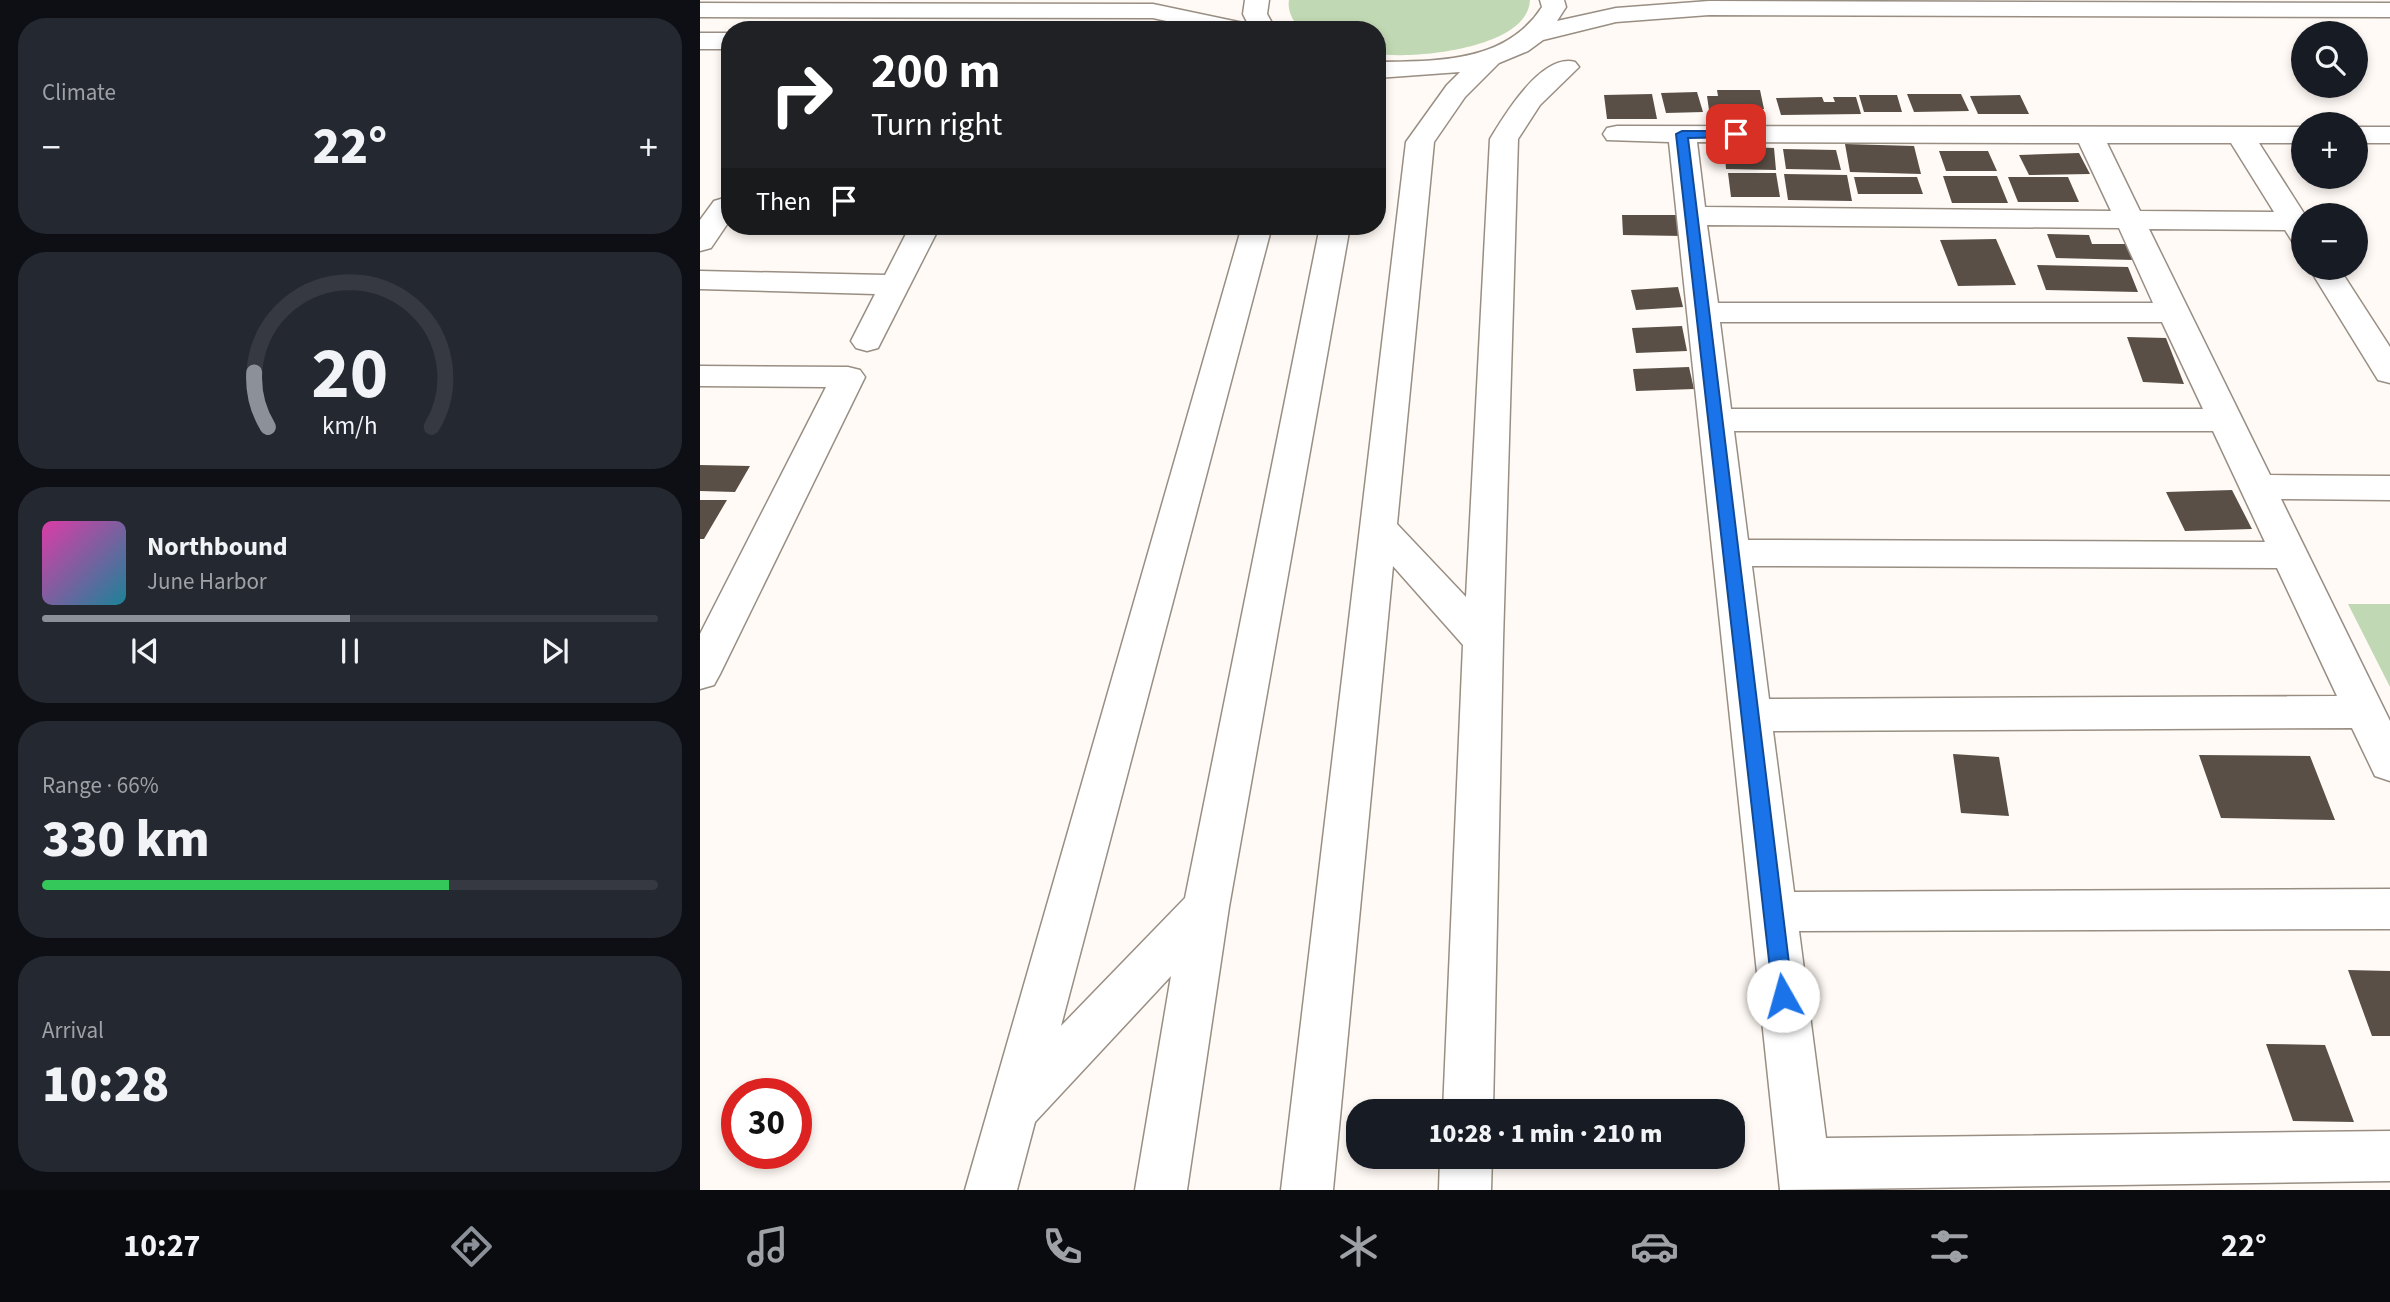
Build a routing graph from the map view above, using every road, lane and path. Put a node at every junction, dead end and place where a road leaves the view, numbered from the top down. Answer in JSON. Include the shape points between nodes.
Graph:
{"nodes":[{"id":1,"x":1257,"y":0,"type":"edge"},
{"id":2,"x":1552,"y":0,"type":"edge"},
{"id":3,"x":700,"y":10,"type":"edge"},
{"id":4,"x":810,"y":10,"type":"junction"},
{"id":5,"x":2390,"y":10,"type":"edge"},
{"id":6,"x":802,"y":21,"type":"edge"},
{"id":7,"x":1200,"y":21,"type":"edge"},
{"id":8,"x":1259,"y":21,"type":"edge"},
{"id":9,"x":1535,"y":34,"type":"junction"},
{"id":10,"x":700,"y":41,"type":"edge"},
{"id":11,"x":721,"y":41,"type":"edge"},
{"id":12,"x":1490,"y":57,"type":"junction"},
{"id":13,"x":1566,"y":67,"type":"dead end"},
{"id":14,"x":1386,"y":70,"type":"edge"},
{"id":15,"x":1617,"y":134,"type":"dead end"},
{"id":16,"x":1682,"y":134,"type":"junction"},
{"id":17,"x":2089,"y":135,"type":"junction"},
{"id":18,"x":2240,"y":135,"type":"junction"},
{"id":19,"x":2291,"y":135,"type":"edge"},
{"id":20,"x":2368,"y":135,"type":"edge"},
{"id":21,"x":2390,"y":135,"type":"edge"},
{"id":22,"x":721,"y":211,"type":"edge"},
{"id":23,"x":2291,"y":215,"type":"edge"},
{"id":24,"x":1691,"y":216,"type":"junction"},
{"id":25,"x":2129,"y":218,"type":"junction"},
{"id":26,"x":2291,"y":228,"type":"edge"},
{"id":27,"x":920,"y":235,"type":"edge"},
{"id":28,"x":1255,"y":235,"type":"edge"},
{"id":29,"x":1333,"y":235,"type":"edge"},
{"id":30,"x":700,"y":242,"type":"edge"},
{"id":31,"x":700,"y":280,"type":"edge"},
{"id":32,"x":2332,"y":280,"type":"edge"},
{"id":33,"x":895,"y":285,"type":"junction"},
{"id":34,"x":2174,"y":312,"type":"junction"},
{"id":35,"x":1703,"y":313,"type":"junction"},
{"id":36,"x":867,"y":341,"type":"dead end"},
{"id":37,"x":2390,"y":373,"type":"edge"},
{"id":38,"x":700,"y":376,"type":"edge"},
{"id":39,"x":1715,"y":420,"type":"junction"},
{"id":40,"x":2225,"y":420,"type":"junction"},
{"id":41,"x":2257,"y":487,"type":"junction"},
{"id":42,"x":2390,"y":488,"type":"edge"},
{"id":43,"x":1378,"y":526,"type":"junction"},
{"id":44,"x":1731,"y":553,"type":"junction"},
{"id":45,"x":2290,"y":555,"type":"junction"},
{"id":46,"x":1483,"y":641,"type":"junction"},
{"id":47,"x":700,"y":674,"type":"edge"},
{"id":48,"x":2365,"y":712,"type":"junction"},
{"id":49,"x":1750,"y":715,"type":"junction"},
{"id":50,"x":2390,"y":764,"type":"edge"},
{"id":51,"x":1206,"y":907,"type":"junction"},
{"id":52,"x":2390,"y":909,"type":"edge"},
{"id":53,"x":1773,"y":912,"type":"junction"},
{"id":54,"x":1468,"y":1099,"type":"edge"},
{"id":55,"x":1011,"y":1112,"type":"junction"},
{"id":56,"x":2390,"y":1156,"type":"edge"},
{"id":57,"x":1466,"y":1169,"type":"edge"},
{"id":58,"x":1804,"y":1176,"type":"edge"},
{"id":59,"x":991,"y":1190,"type":"edge"},
{"id":60,"x":1161,"y":1190,"type":"edge"},
{"id":61,"x":1307,"y":1190,"type":"edge"},
{"id":62,"x":1465,"y":1190,"type":"edge"}],
"edges":[{"from":1,"to":8,"type":"street"},
{"from":2,"to":9,"type":"street","via":[[1554,7]]},
{"from":3,"to":4,"type":"street"},
{"from":4,"to":6,"type":"street"},
{"from":4,"to":7,"type":"street","via":[[1153,11]]},
{"from":5,"to":9,"type":"street","via":[[1709,8],[1616,15]]},
{"from":9,"to":12,"type":"street"},
{"from":10,"to":11,"type":"street"},
{"from":12,"to":14,"type":"street","via":[[1433,69]]},
{"from":12,"to":43,"type":"street","via":[[1456,91],[1420,142]]},
{"from":13,"to":46,"type":"street","via":[[1521,109],[1504,139]]},
{"from":15,"to":16,"type":"street"},
{"from":16,"to":17,"type":"street"},
{"from":16,"to":24,"type":"street"},
{"from":17,"to":18,"type":"street"},
{"from":17,"to":25,"type":"street"},
{"from":18,"to":19,"type":"street"},
{"from":18,"to":23,"type":"street"},
{"from":20,"to":21,"type":"street"},
{"from":22,"to":30,"type":"street"},
{"from":24,"to":25,"type":"street"},
{"from":24,"to":35,"type":"street"},
{"from":25,"to":26,"type":"street"},
{"from":25,"to":34,"type":"street"},
{"from":27,"to":33,"type":"street"},
{"from":28,"to":55,"type":"street"},
{"from":29,"to":51,"type":"street"},
{"from":31,"to":33,"type":"street"},
{"from":32,"to":37,"type":"street"},
{"from":33,"to":36,"type":"street"},
{"from":34,"to":35,"type":"street"},
{"from":34,"to":40,"type":"street"},
{"from":35,"to":39,"type":"street"},
{"from":38,"to":47,"type":"street","via":[[848,377]]},
{"from":39,"to":40,"type":"street"},
{"from":39,"to":44,"type":"street"},
{"from":40,"to":41,"type":"street"},
{"from":41,"to":42,"type":"street"},
{"from":41,"to":45,"type":"street"},
{"from":43,"to":46,"type":"street"},
{"from":43,"to":61,"type":"street"},
{"from":44,"to":45,"type":"street"},
{"from":44,"to":49,"type":"street"},
{"from":45,"to":48,"type":"street"},
{"from":46,"to":54,"type":"street"},
{"from":48,"to":49,"type":"street"},
{"from":48,"to":50,"type":"street"},
{"from":49,"to":53,"type":"street"},
{"from":51,"to":55,"type":"street"},
{"from":51,"to":60,"type":"street"},
{"from":52,"to":53,"type":"street"},
{"from":53,"to":58,"type":"street"},
{"from":55,"to":59,"type":"street"},
{"from":56,"to":58,"type":"street"},
{"from":57,"to":62,"type":"street"}]}
